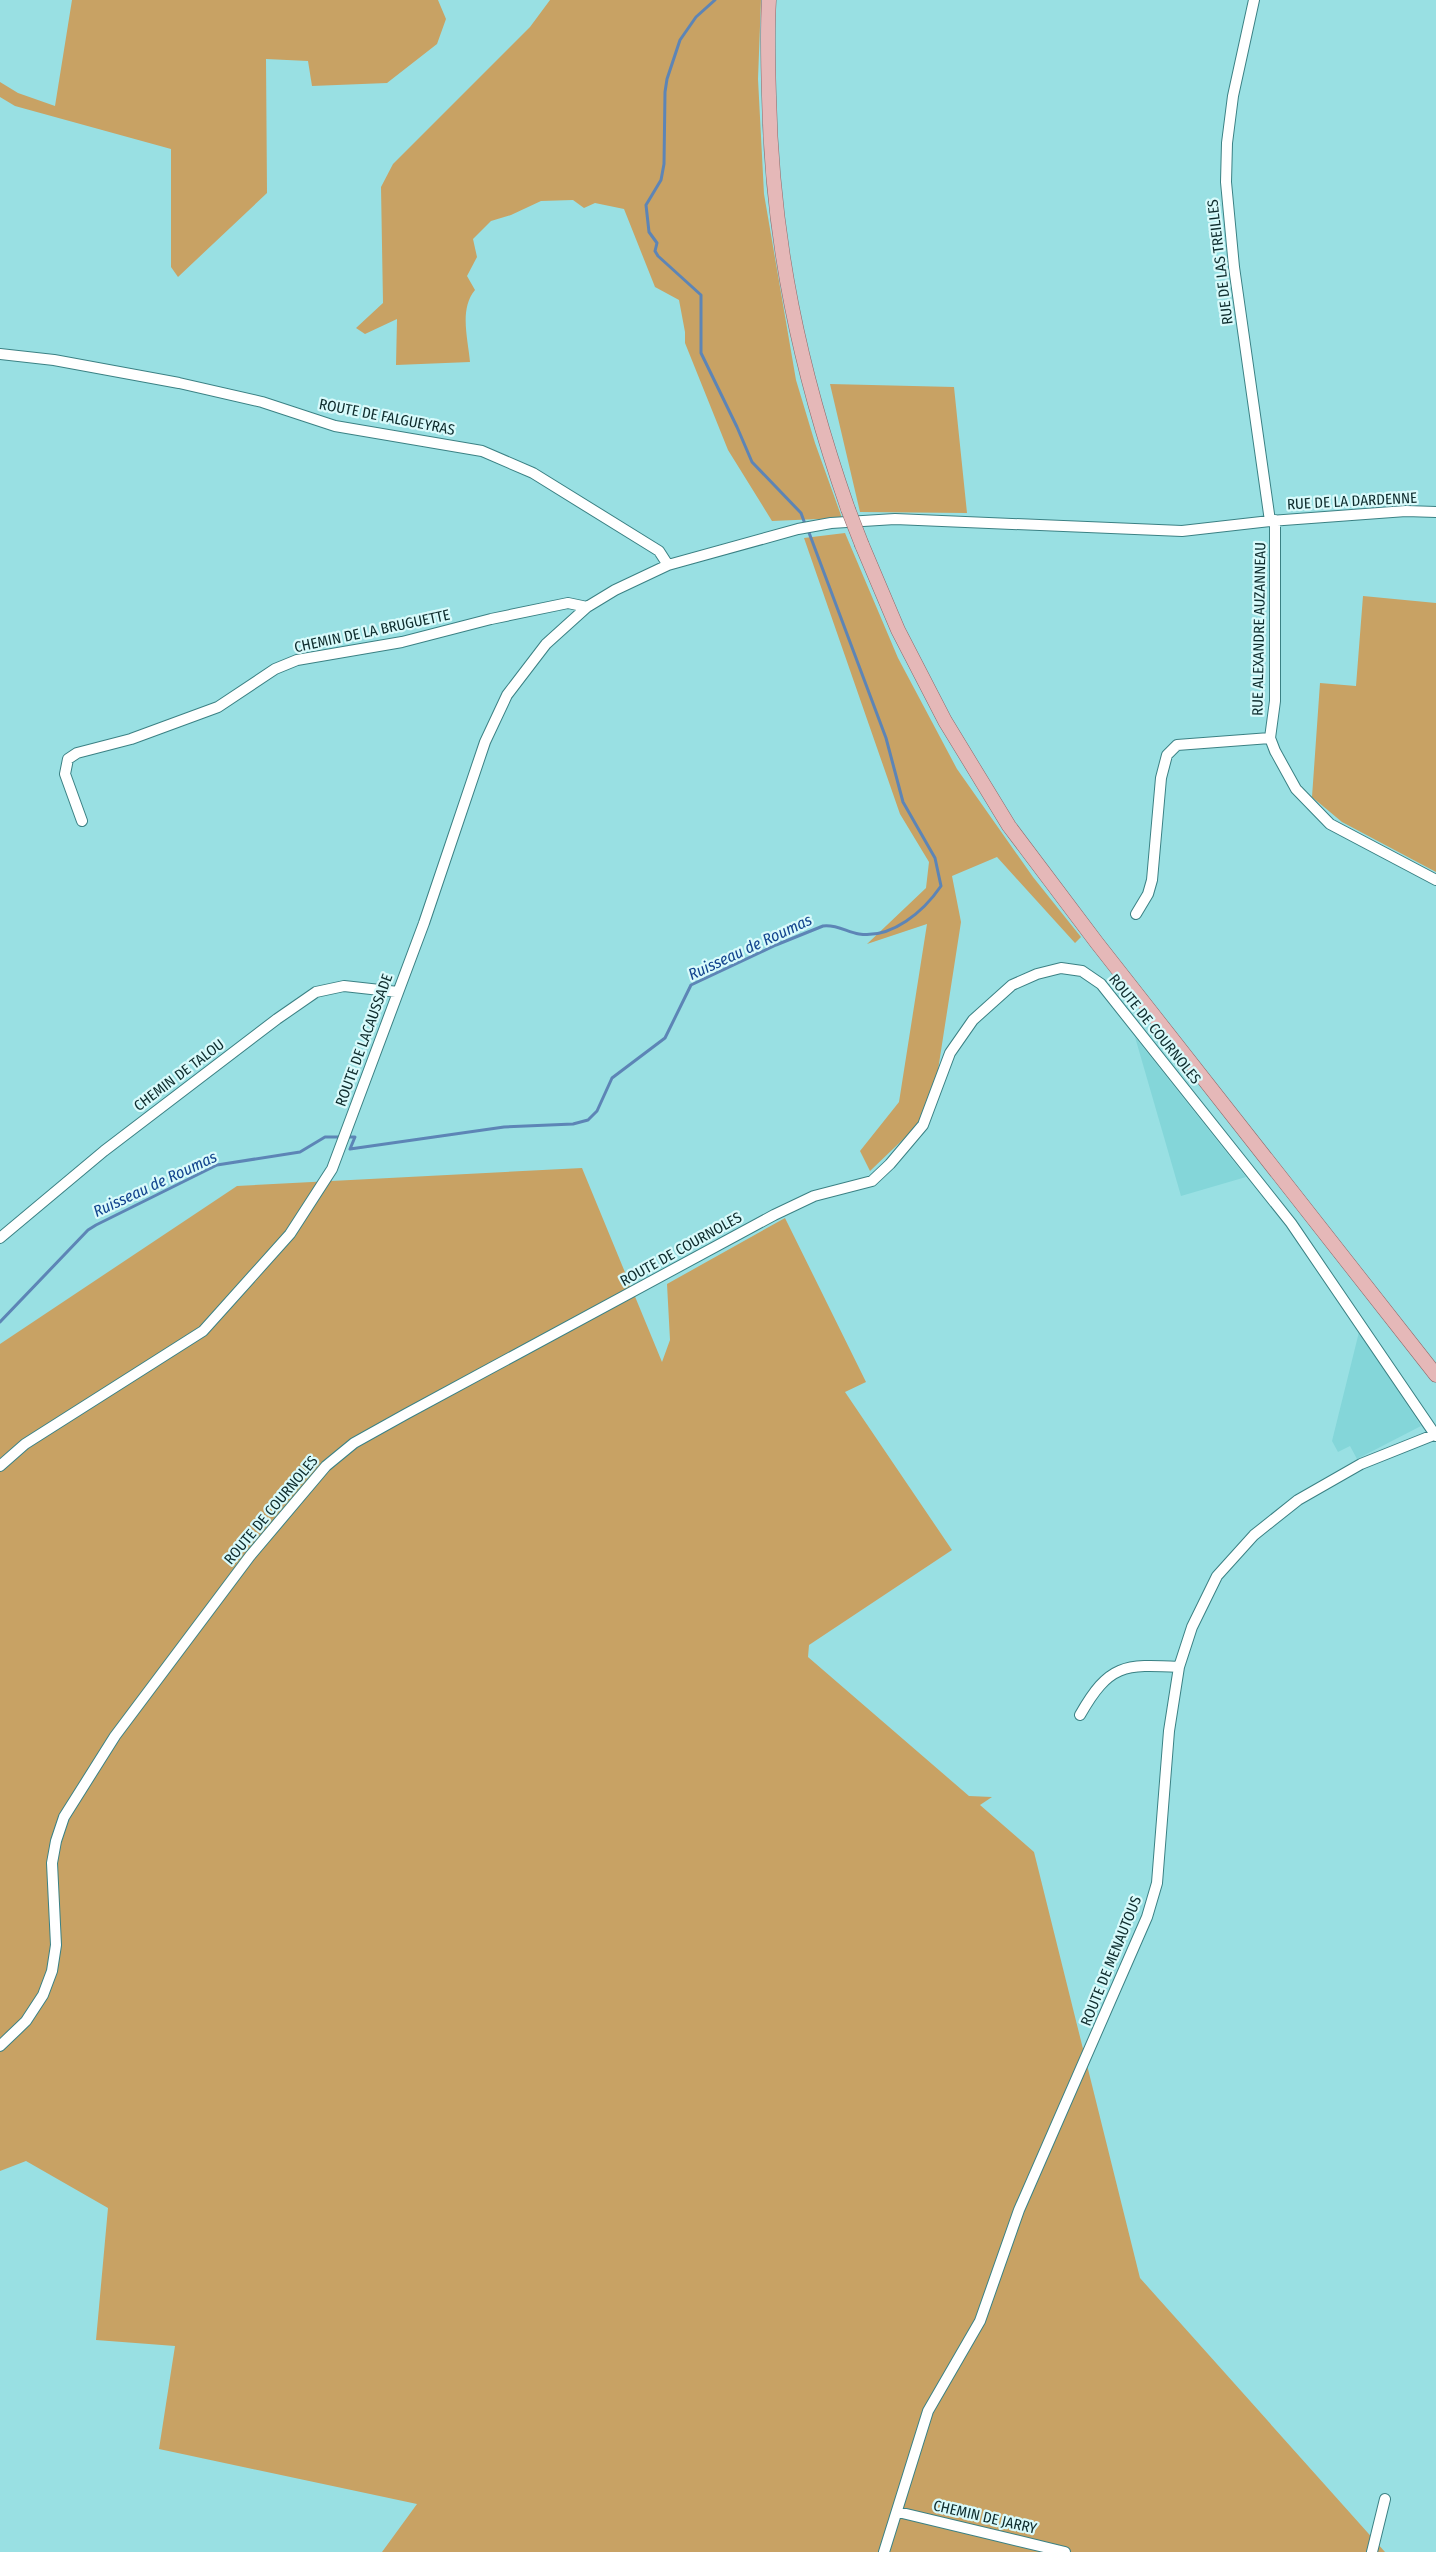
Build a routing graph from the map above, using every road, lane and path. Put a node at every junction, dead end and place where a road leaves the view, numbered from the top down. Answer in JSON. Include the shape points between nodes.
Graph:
{"nodes":[{"id":1,"x":769,"y":0,"type":"edge"},
{"id":2,"x":1254,"y":0,"type":"edge"},
{"id":3,"x":0,"y":354,"type":"edge"},
{"id":4,"x":1436,"y":512,"type":"edge"},
{"id":5,"x":1272,"y":520,"type":"junction"},
{"id":6,"x":669,"y":565,"type":"junction"},
{"id":7,"x":587,"y":607,"type":"junction"},
{"id":8,"x":1270,"y":738,"type":"junction"},
{"id":9,"x":82,"y":821,"type":"dead end"},
{"id":10,"x":1436,"y":880,"type":"edge"},
{"id":11,"x":1136,"y":914,"type":"dead end"},
{"id":12,"x":398,"y":992,"type":"junction"},
{"id":13,"x":0,"y":1238,"type":"edge"},
{"id":14,"x":1436,"y":1374,"type":"edge"},
{"id":15,"x":1436,"y":1435,"type":"edge"},
{"id":16,"x":0,"y":1466,"type":"edge"},
{"id":17,"x":1179,"y":1667,"type":"junction"},
{"id":18,"x":1080,"y":1715,"type":"dead end"},
{"id":19,"x":0,"y":2046,"type":"edge"},
{"id":20,"x":1385,"y":2499,"type":"dead end"},
{"id":21,"x":898,"y":2512,"type":"junction"},
{"id":22,"x":884,"y":2552,"type":"edge"},
{"id":23,"x":1065,"y":2552,"type":"edge"},
{"id":24,"x":1372,"y":2552,"type":"edge"}],
"edges":[{"from":1,"to":14,"type":"main road","bridge":true,"via":[[770,148],[779,243],[799,343],[823,436],[848,509],[898,630],[945,721],[1009,826]]},
{"from":2,"to":5,"type":"street","name":"RUE DE LAS TREILLES","via":[[1233,96],[1226,182],[1234,267]]},
{"from":3,"to":6,"type":"street","name":"ROUTE DE FALGUEYRAS","via":[[179,383],[262,402],[335,426],[482,451],[533,473],[659,551]]},
{"from":4,"to":5,"type":"street","name":"RUE DE LA DARDENNE"},
{"from":5,"to":6,"type":"street","name":"RUE DE LA DARDENNE","via":[[1182,531],[895,519],[831,522]]},
{"from":5,"to":8,"type":"street","name":"RUE ALEXANDRE AUZANNEAU","via":[[1275,701]]},
{"from":6,"to":7,"type":"street","name":"ROUTE DE LACAUSSADE"},
{"from":7,"to":9,"type":"street","name":"CHEMIN DE LA BRUGUETTE","via":[[568,603],[421,638],[297,660],[275,669],[218,707],[68,759],[66,774]]},
{"from":7,"to":12,"type":"street","name":"ROUTE DE LACAUSSADE","via":[[546,644],[507,695],[486,742]]},
{"from":8,"to":10,"type":"street","via":[[1296,789],[1330,824]]},
{"from":8,"to":11,"type":"street","via":[[1177,746],[1167,755],[1161,778],[1152,880]]},
{"from":12,"to":13,"type":"street","name":"CHEMIN DE TALOU","via":[[344,986],[316,992],[113,1144]]},
{"from":12,"to":16,"type":"street","name":"ROUTE DE LACAUSSADE","via":[[332,1169],[290,1234],[203,1331],[25,1444]]},
{"from":15,"to":17,"type":"street","name":"ROUTE DE MENAUTOUS","via":[[1361,1464],[1298,1500],[1254,1535],[1217,1576],[1192,1627]]},
{"from":15,"to":19,"type":"street","name":"ROUTE DE COURNOLES","via":[[1291,1223],[1101,984],[1082,971],[1061,968],[1037,974],[1012,985],[973,1020],[950,1053],[923,1125],[872,1181],[813,1196],[774,1215],[354,1443],[326,1466],[250,1556],[115,1736],[64,1817],[52,1863],[56,1945],[52,1971],[43,1995],[26,2021]]},
{"from":17,"to":18,"type":"street","via":[[1140,1665],[1116,1671],[1089,1699]]},
{"from":17,"to":21,"type":"street","name":"ROUTE DE MENAUTOUS","via":[[1169,1731],[1157,1882],[1147,1917],[1019,2210],[980,2321],[928,2411]]},
{"from":20,"to":24,"type":"street"},
{"from":21,"to":22,"type":"street","name":"ROUTE DE MENAUTOUS"},
{"from":21,"to":23,"type":"street","name":"CHEMIN DE JARRY"}]}
